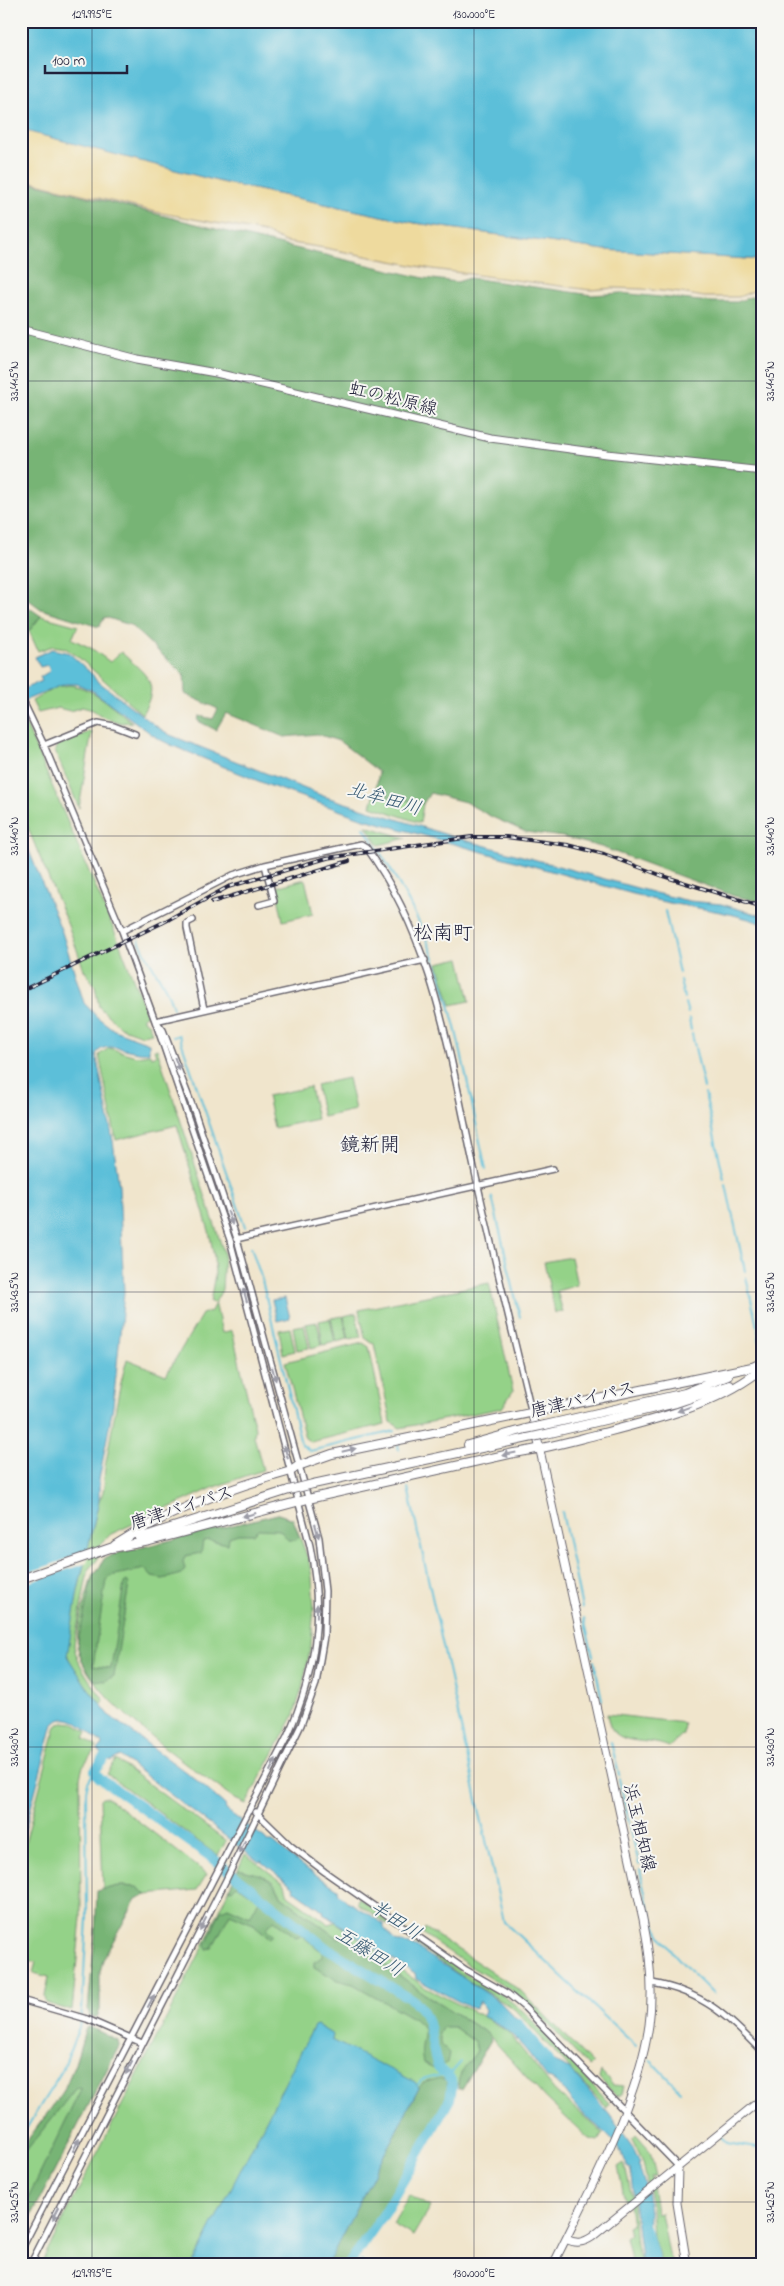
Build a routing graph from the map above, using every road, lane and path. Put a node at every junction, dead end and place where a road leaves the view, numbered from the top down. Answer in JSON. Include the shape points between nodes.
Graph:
{"nodes":[{"id":1,"x":21,"y":330,"type":"edge"},
{"id":2,"x":763,"y":471,"type":"edge"},
{"id":3,"x":21,"y":698,"type":"edge"},
{"id":4,"x":135,"y":734,"type":"dead end"},
{"id":5,"x":44,"y":745,"type":"junction"},
{"id":6,"x":265,"y":866,"type":"junction"},
{"id":7,"x":259,"y":905,"type":"dead end"},
{"id":8,"x":193,"y":920,"type":"dead end"},
{"id":9,"x":122,"y":931,"type":"junction"},
{"id":10,"x":425,"y":960,"type":"junction"},
{"id":11,"x":204,"y":1009,"type":"junction"},
{"id":12,"x":155,"y":1021,"type":"junction"},
{"id":13,"x":553,"y":1169,"type":"dead end"},
{"id":14,"x":478,"y":1186,"type":"junction"},
{"id":15,"x":238,"y":1238,"type":"junction"},
{"id":16,"x":230,"y":1240,"type":"junction"},
{"id":17,"x":763,"y":1362,"type":"edge"},
{"id":18,"x":758,"y":1370,"type":"edge"},
{"id":19,"x":532,"y":1414,"type":"junction"},
{"id":20,"x":598,"y":1417,"type":"junction"},
{"id":21,"x":539,"y":1449,"type":"junction"},
{"id":22,"x":408,"y":1462,"type":"junction"},
{"id":23,"x":298,"y":1466,"type":"junction"},
{"id":24,"x":291,"y":1471,"type":"junction"},
{"id":25,"x":308,"y":1500,"type":"junction"},
{"id":26,"x":299,"y":1502,"type":"junction"},
{"id":27,"x":112,"y":1548,"type":"junction"},
{"id":28,"x":21,"y":1579,"type":"edge"},
{"id":29,"x":252,"y":1809,"type":"junction"},
{"id":30,"x":258,"y":1814,"type":"junction"},
{"id":31,"x":652,"y":1983,"type":"junction"},
{"id":32,"x":21,"y":2000,"type":"edge"},
{"id":33,"x":132,"y":2038,"type":"junction"},
{"id":34,"x":142,"y":2043,"type":"junction"},
{"id":35,"x":763,"y":2053,"type":"edge"},
{"id":36,"x":763,"y":2098,"type":"edge"},
{"id":37,"x":623,"y":2114,"type":"junction"},
{"id":38,"x":678,"y":2169,"type":"junction"},
{"id":39,"x":566,"y":2239,"type":"junction"},
{"id":40,"x":21,"y":2250,"type":"edge"},
{"id":41,"x":30,"y":2265,"type":"edge"},
{"id":42,"x":553,"y":2265,"type":"edge"},
{"id":43,"x":687,"y":2265,"type":"edge"}],
"edges":[{"from":1,"to":2,"type":"main road","name":"虹の松原線","via":[[490,438]]},
{"from":3,"to":5,"type":"street"},
{"from":4,"to":5,"type":"street","via":[[98,723]]},
{"from":5,"to":9,"type":"street"},
{"from":6,"to":7,"type":"street","via":[[274,901]]},
{"from":6,"to":9,"type":"street","via":[[232,875]]},
{"from":6,"to":10,"type":"street","via":[[363,845],[398,899]]},
{"from":8,"to":11,"type":"street","via":[[187,923],[186,928]]},
{"from":9,"to":12,"type":"street"},
{"from":10,"to":11,"type":"street"},
{"from":10,"to":14,"type":"street","via":[[442,1015]]},
{"from":11,"to":12,"type":"street"},
{"from":12,"to":15,"type":"street","one_way":true,"via":[[163,1030],[195,1113]]},
{"from":12,"to":16,"type":"street"},
{"from":13,"to":14,"type":"street"},
{"from":14,"to":15,"type":"street"},
{"from":14,"to":19,"type":"street"},
{"from":15,"to":16,"type":"street"},
{"from":15,"to":23,"type":"street","one_way":true},
{"from":24,"to":16,"type":"street","one_way":true},
{"from":17,"to":18,"type":"highway","name":"唐津バイパス"},
{"from":18,"to":19,"type":"highway"},
{"from":18,"to":20,"type":"highway","name":"唐津バイパス"},
{"from":18,"to":21,"type":"highway","one_way":true,"via":[[740,1386],[684,1410]]},
{"from":19,"to":21,"type":"main road","name":"浜玉相知線"},
{"from":23,"to":19,"type":"highway","one_way":true,"via":[[390,1440]]},
{"from":20,"to":22,"type":"highway","name":"唐津バイパス","bridge":true,"via":[[546,1434]]},
{"from":20,"to":22,"type":"highway","name":"唐津バイパス","bridge":true,"via":[[526,1429]]},
{"from":21,"to":25,"type":"highway","one_way":true},
{"from":21,"to":31,"type":"main road","name":"浜玉相知線","via":[[643,1919]]},
{"from":22,"to":27,"type":"highway","name":"唐津バイパス","bridge":true,"via":[[289,1490]]},
{"from":23,"to":24,"type":"highway"},
{"from":23,"to":25,"type":"street"},
{"from":24,"to":26,"type":"street"},
{"from":24,"to":27,"type":"highway","via":[[236,1486],[158,1519]]},
{"from":25,"to":26,"type":"highway"},
{"from":25,"to":30,"type":"street","one_way":true,"via":[[324,1570],[326,1607],[322,1653],[305,1717]]},
{"from":26,"to":27,"type":"highway","one_way":true},
{"from":29,"to":26,"type":"street","one_way":true,"via":[[296,1718],[314,1653],[316,1577]]},
{"from":27,"to":28,"type":"highway"},
{"from":29,"to":30,"type":"street"},
{"from":33,"to":29,"type":"street","one_way":true},
{"from":30,"to":34,"type":"street","one_way":true},
{"from":30,"to":37,"type":"street","via":[[291,1846],[326,1872],[466,1970],[508,1994],[525,2008]]},
{"from":31,"to":35,"type":"street","via":[[686,1992],[715,2007]]},
{"from":31,"to":37,"type":"main road","name":"浜玉相知線","via":[[649,2025],[642,2058]]},
{"from":32,"to":33,"type":"street","via":[[87,2019]]},
{"from":33,"to":34,"type":"street"},
{"from":40,"to":33,"type":"street","one_way":true},
{"from":34,"to":41,"type":"street","one_way":true},
{"from":36,"to":38,"type":"main road"},
{"from":37,"to":38,"type":"street"},
{"from":37,"to":39,"type":"main road","name":"浜玉相知線"},
{"from":38,"to":39,"type":"main road","via":[[587,2240],[573,2242]]},
{"from":38,"to":43,"type":"main road","via":[[677,2203]]},
{"from":39,"to":42,"type":"main road","name":"浜玉相知線"}]}
